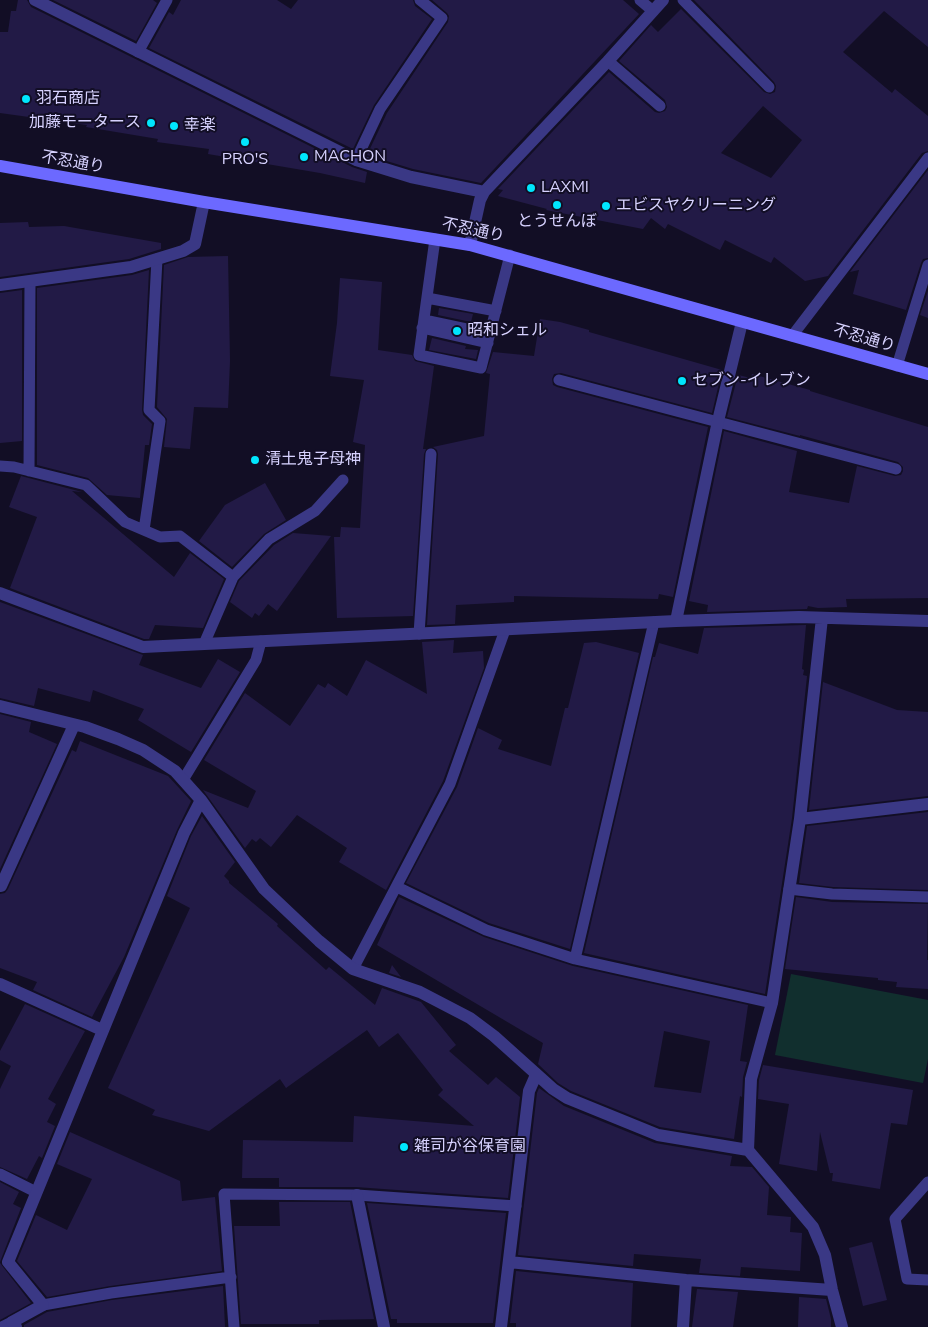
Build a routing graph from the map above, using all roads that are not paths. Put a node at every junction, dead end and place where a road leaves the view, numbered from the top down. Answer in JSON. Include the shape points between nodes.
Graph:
{"nodes":[{"id":1,"x":35,"y":0,"type":"edge"},
{"id":2,"x":167,"y":0,"type":"edge"},
{"id":3,"x":420,"y":0,"type":"edge"},
{"id":4,"x":640,"y":0,"type":"edge"},
{"id":5,"x":663,"y":0,"type":"edge"},
{"id":6,"x":683,"y":0,"type":"edge"},
{"id":7,"x":653,"y":11,"type":"junction"},
{"id":8,"x":138,"y":52,"type":"junction"},
{"id":9,"x":608,"y":61,"type":"junction"},
{"id":10,"x":769,"y":87,"type":"dead end"},
{"id":11,"x":660,"y":106,"type":"dead end"},
{"id":12,"x":928,"y":158,"type":"edge"},
{"id":13,"x":356,"y":160,"type":"junction"},
{"id":14,"x":0,"y":166,"type":"edge"},
{"id":15,"x":484,"y":192,"type":"junction"},
{"id":16,"x":204,"y":202,"type":"junction"},
{"id":17,"x":435,"y":239,"type":"junction"},
{"id":18,"x":470,"y":245,"type":"junction"},
{"id":19,"x":510,"y":255,"type":"junction"},
{"id":20,"x":157,"y":259,"type":"junction"},
{"id":21,"x":928,"y":265,"type":"edge"},
{"id":22,"x":30,"y":282,"type":"junction"},
{"id":23,"x":0,"y":285,"type":"edge"},
{"id":24,"x":427,"y":298,"type":"junction"},
{"id":25,"x":496,"y":311,"type":"junction"},
{"id":26,"x":742,"y":322,"type":"junction"},
{"id":27,"x":423,"y":324,"type":"junction"},
{"id":28,"x":792,"y":336,"type":"junction"},
{"id":29,"x":489,"y":339,"type":"junction"},
{"id":30,"x":897,"y":366,"type":"junction"},
{"id":31,"x":928,"y":374,"type":"edge"},
{"id":32,"x":560,"y":380,"type":"dead end"},
{"id":33,"x":718,"y":421,"type":"junction"},
{"id":34,"x":431,"y":454,"type":"dead end"},
{"id":35,"x":0,"y":466,"type":"edge"},
{"id":36,"x":896,"y":469,"type":"dead end"},
{"id":37,"x":29,"y":471,"type":"junction"},
{"id":38,"x":343,"y":480,"type":"dead end"},
{"id":39,"x":144,"y":530,"type":"junction"},
{"id":40,"x":233,"y":577,"type":"junction"},
{"id":41,"x":0,"y":593,"type":"edge"},
{"id":42,"x":822,"y":618,"type":"junction"},
{"id":43,"x":676,"y":621,"type":"junction"},
{"id":44,"x":928,"y":621,"type":"edge"},
{"id":45,"x":654,"y":622,"type":"junction"},
{"id":46,"x":505,"y":630,"type":"junction"},
{"id":47,"x":419,"y":634,"type":"junction"},
{"id":48,"x":261,"y":641,"type":"junction"},
{"id":49,"x":204,"y":644,"type":"junction"},
{"id":50,"x":0,"y":706,"type":"edge"},
{"id":51,"x":74,"y":725,"type":"junction"},
{"id":52,"x":183,"y":780,"type":"junction"},
{"id":53,"x":202,"y":800,"type":"junction"},
{"id":54,"x":928,"y":804,"type":"edge"},
{"id":55,"x":800,"y":818,"type":"junction"},
{"id":56,"x":1,"y":886,"type":"edge"},
{"id":57,"x":397,"y":887,"type":"junction"},
{"id":58,"x":789,"y":889,"type":"junction"},
{"id":59,"x":928,"y":897,"type":"edge"},
{"id":60,"x":575,"y":959,"type":"junction"},
{"id":61,"x":353,"y":968,"type":"junction"},
{"id":62,"x":0,"y":984,"type":"edge"},
{"id":63,"x":772,"y":1003,"type":"junction"},
{"id":64,"x":102,"y":1030,"type":"junction"},
{"id":65,"x":536,"y":1075,"type":"junction"},
{"id":66,"x":748,"y":1150,"type":"junction"},
{"id":67,"x":0,"y":1174,"type":"edge"},
{"id":68,"x":928,"y":1182,"type":"edge"},
{"id":69,"x":36,"y":1192,"type":"junction"},
{"id":70,"x":357,"y":1194,"type":"junction"},
{"id":71,"x":516,"y":1206,"type":"junction"},
{"id":72,"x":509,"y":1262,"type":"junction"},
{"id":73,"x":231,"y":1277,"type":"junction"},
{"id":74,"x":686,"y":1280,"type":"junction"},
{"id":75,"x":928,"y":1280,"type":"edge"},
{"id":76,"x":832,"y":1290,"type":"junction"},
{"id":77,"x":43,"y":1305,"type":"junction"},
{"id":78,"x":10,"y":1325,"type":"edge"},
{"id":79,"x":234,"y":1327,"type":"edge"},
{"id":80,"x":384,"y":1327,"type":"edge"},
{"id":81,"x":501,"y":1327,"type":"edge"},
{"id":82,"x":683,"y":1327,"type":"edge"},
{"id":83,"x":842,"y":1327,"type":"edge"}],
"edges":[{"from":1,"to":8,"type":"street"},
{"from":2,"to":8,"type":"lane"},
{"from":3,"to":13,"type":"lane","via":[[442,18],[380,109]]},
{"from":4,"to":7,"type":"lane"},
{"from":5,"to":7,"type":"street"},
{"from":6,"to":10,"type":"lane"},
{"from":7,"to":9,"type":"street"},
{"from":8,"to":13,"type":"street"},
{"from":9,"to":11,"type":"lane"},
{"from":9,"to":15,"type":"street"},
{"from":12,"to":28,"type":"lane"},
{"from":13,"to":15,"type":"street","via":[[411,177]]},
{"from":14,"to":16,"type":"main road","name":"不忍通り"},
{"from":15,"to":18,"type":"street"},
{"from":16,"to":17,"type":"main road","name":"不忍通り"},
{"from":16,"to":20,"type":"street","via":[[195,244]]},
{"from":17,"to":18,"type":"main road","name":"不忍通り"},
{"from":17,"to":24,"type":"lane"},
{"from":18,"to":19,"type":"main road","name":"不忍通り"},
{"from":19,"to":25,"type":"lane"},
{"from":19,"to":26,"type":"main road","name":"不忍通り"},
{"from":20,"to":22,"type":"street","via":[[132,267]]},
{"from":20,"to":39,"type":"lane","via":[[149,410],[160,421]]},
{"from":21,"to":30,"type":"lane"},
{"from":22,"to":23,"type":"street"},
{"from":22,"to":37,"type":"lane"},
{"from":24,"to":25,"type":"lane"},
{"from":24,"to":27,"type":"lane"},
{"from":25,"to":29,"type":"lane"},
{"from":26,"to":28,"type":"main road","name":"不忍通り"},
{"from":26,"to":33,"type":"street"},
{"from":27,"to":29,"type":"lane"},
{"from":27,"to":29,"type":"lane","via":[[419,355],[481,368]]},
{"from":28,"to":30,"type":"main road","name":"不忍通り"},
{"from":30,"to":31,"type":"main road","name":"不忍通り"},
{"from":32,"to":33,"type":"lane"},
{"from":33,"to":36,"type":"lane"},
{"from":33,"to":43,"type":"street"},
{"from":34,"to":47,"type":"lane"},
{"from":35,"to":37,"type":"lane"},
{"from":37,"to":39,"type":"lane","via":[[86,485],[125,522]]},
{"from":38,"to":40,"type":"lane","via":[[315,511],[269,539]]},
{"from":39,"to":40,"type":"lane","via":[[160,537],[180,536]]},
{"from":40,"to":49,"type":"lane"},
{"from":41,"to":49,"type":"street","via":[[142,646]]},
{"from":42,"to":43,"type":"street"},
{"from":42,"to":44,"type":"street"},
{"from":42,"to":55,"type":"street"},
{"from":43,"to":45,"type":"street"},
{"from":45,"to":46,"type":"street"},
{"from":45,"to":60,"type":"lane"},
{"from":46,"to":47,"type":"street"},
{"from":46,"to":57,"type":"lane","via":[[450,784]]},
{"from":47,"to":48,"type":"street"},
{"from":48,"to":49,"type":"street"},
{"from":48,"to":52,"type":"lane","via":[[256,660]]},
{"from":50,"to":51,"type":"street"},
{"from":51,"to":52,"type":"street","via":[[143,750]]},
{"from":51,"to":56,"type":"street"},
{"from":52,"to":53,"type":"street"},
{"from":53,"to":61,"type":"street","via":[[264,889],[318,941]]},
{"from":53,"to":64,"type":"street","via":[[184,833]]},
{"from":54,"to":55,"type":"street"},
{"from":55,"to":58,"type":"street"},
{"from":57,"to":60,"type":"lane","via":[[486,930]]},
{"from":57,"to":61,"type":"lane"},
{"from":58,"to":59,"type":"lane","via":[[832,894]]},
{"from":58,"to":63,"type":"street"},
{"from":60,"to":63,"type":"lane"},
{"from":61,"to":65,"type":"street","via":[[420,992],[470,1018]]},
{"from":62,"to":64,"type":"street"},
{"from":63,"to":66,"type":"street","via":[[751,1079]]},
{"from":64,"to":69,"type":"street"},
{"from":65,"to":66,"type":"street","via":[[567,1098],[658,1135]]},
{"from":65,"to":71,"type":"street","via":[[529,1091]]},
{"from":66,"to":76,"type":"street","via":[[813,1227],[825,1255]]},
{"from":67,"to":69,"type":"lane"},
{"from":68,"to":75,"type":"lane","via":[[895,1219],[906,1278]]},
{"from":69,"to":77,"type":"street","via":[[8,1262]]},
{"from":70,"to":71,"type":"lane"},
{"from":70,"to":73,"type":"lane","via":[[224,1194]]},
{"from":70,"to":80,"type":"street"},
{"from":71,"to":72,"type":"street"},
{"from":72,"to":74,"type":"street"},
{"from":72,"to":81,"type":"street"},
{"from":73,"to":77,"type":"lane"},
{"from":73,"to":79,"type":"lane"},
{"from":74,"to":76,"type":"street"},
{"from":74,"to":82,"type":"street"},
{"from":76,"to":83,"type":"street"},
{"from":77,"to":78,"type":"street"}]}
